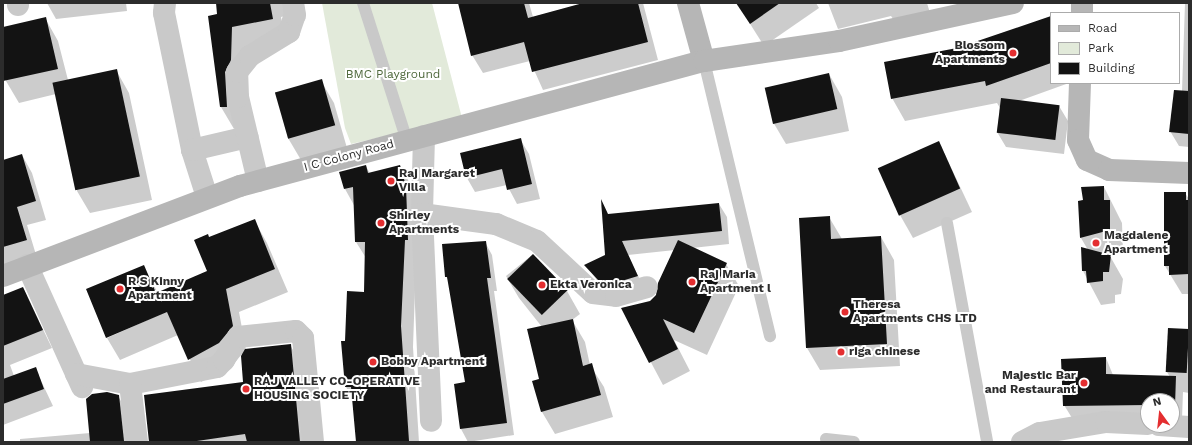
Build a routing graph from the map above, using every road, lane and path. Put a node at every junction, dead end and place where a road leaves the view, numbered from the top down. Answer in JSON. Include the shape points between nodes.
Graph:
{"nodes":[{"id":1,"x":165,"y":3,"type":"edge"},
{"id":2,"x":292,"y":3,"type":"edge"},
{"id":3,"x":363,"y":3,"type":"edge"},
{"id":4,"x":688,"y":3,"type":"edge"},
{"id":5,"x":1013,"y":3,"type":"edge"},
{"id":6,"x":704,"y":61,"type":"junction"},
{"id":7,"x":1080,"y":84,"type":"edge"},
{"id":8,"x":248,"y":137,"type":"junction"},
{"id":9,"x":416,"y":138,"type":"junction"},
{"id":10,"x":192,"y":150,"type":"junction"},
{"id":11,"x":1189,"y":173,"type":"edge"},
{"id":12,"x":258,"y":180,"type":"junction"},
{"id":13,"x":206,"y":197,"type":"junction"},
{"id":14,"x":422,"y":214,"type":"junction"},
{"id":15,"x":948,"y":223,"type":"dead end"},
{"id":16,"x":27,"y":265,"type":"junction"},
{"id":17,"x":3,"y":276,"type":"edge"},
{"id":18,"x":647,"y":287,"type":"dead end"},
{"id":19,"x":770,"y":336,"type":"dead end"},
{"id":20,"x":130,"y":384,"type":"junction"},
{"id":21,"x":431,"y":421,"type":"dead end"},
{"id":22,"x":1140,"y":424,"type":"edge"},
{"id":23,"x":826,"y":439,"type":"dead end"},
{"id":24,"x":137,"y":442,"type":"edge"},
{"id":25,"x":313,"y":442,"type":"edge"},
{"id":26,"x":854,"y":442,"type":"edge"},
{"id":27,"x":987,"y":442,"type":"edge"},
{"id":28,"x":1022,"y":442,"type":"edge"}],
"edges":[{"from":1,"to":10,"type":"street","via":[[164,13]]},
{"from":2,"to":8,"type":"street","via":[[295,15],[289,32],[250,56],[237,72],[238,97]]},
{"from":3,"to":9,"type":"lane"},
{"from":4,"to":6,"type":"street"},
{"from":5,"to":6,"type":"street","name":"I C Colony Road","via":[[839,41]]},
{"from":6,"to":9,"type":"street","name":"I C Colony Road"},
{"from":6,"to":19,"type":"lane"},
{"from":7,"to":11,"type":"street","via":[[1078,140],[1087,160],[1109,170]]},
{"from":8,"to":10,"type":"street"},
{"from":8,"to":12,"type":"street"},
{"from":9,"to":12,"type":"street","name":"I C Colony Road"},
{"from":9,"to":14,"type":"street"},
{"from":10,"to":13,"type":"street"},
{"from":12,"to":13,"type":"street","name":"I C Colony Road"},
{"from":13,"to":16,"type":"street","name":"I C Colony Road"},
{"from":14,"to":18,"type":"street","via":[[496,224],[537,241],[593,293],[616,296]]},
{"from":14,"to":21,"type":"street"},
{"from":15,"to":27,"type":"lane"},
{"from":16,"to":17,"type":"street","name":"I C Colony Road"},
{"from":16,"to":20,"type":"street","via":[[79,381]]},
{"from":20,"to":24,"type":"street"},
{"from":20,"to":25,"type":"street","via":[[217,367],[238,337],[296,331],[303,338]]},
{"from":22,"to":28,"type":"street","via":[[1106,422],[1040,433]]},
{"from":23,"to":26,"type":"lane"}]}
